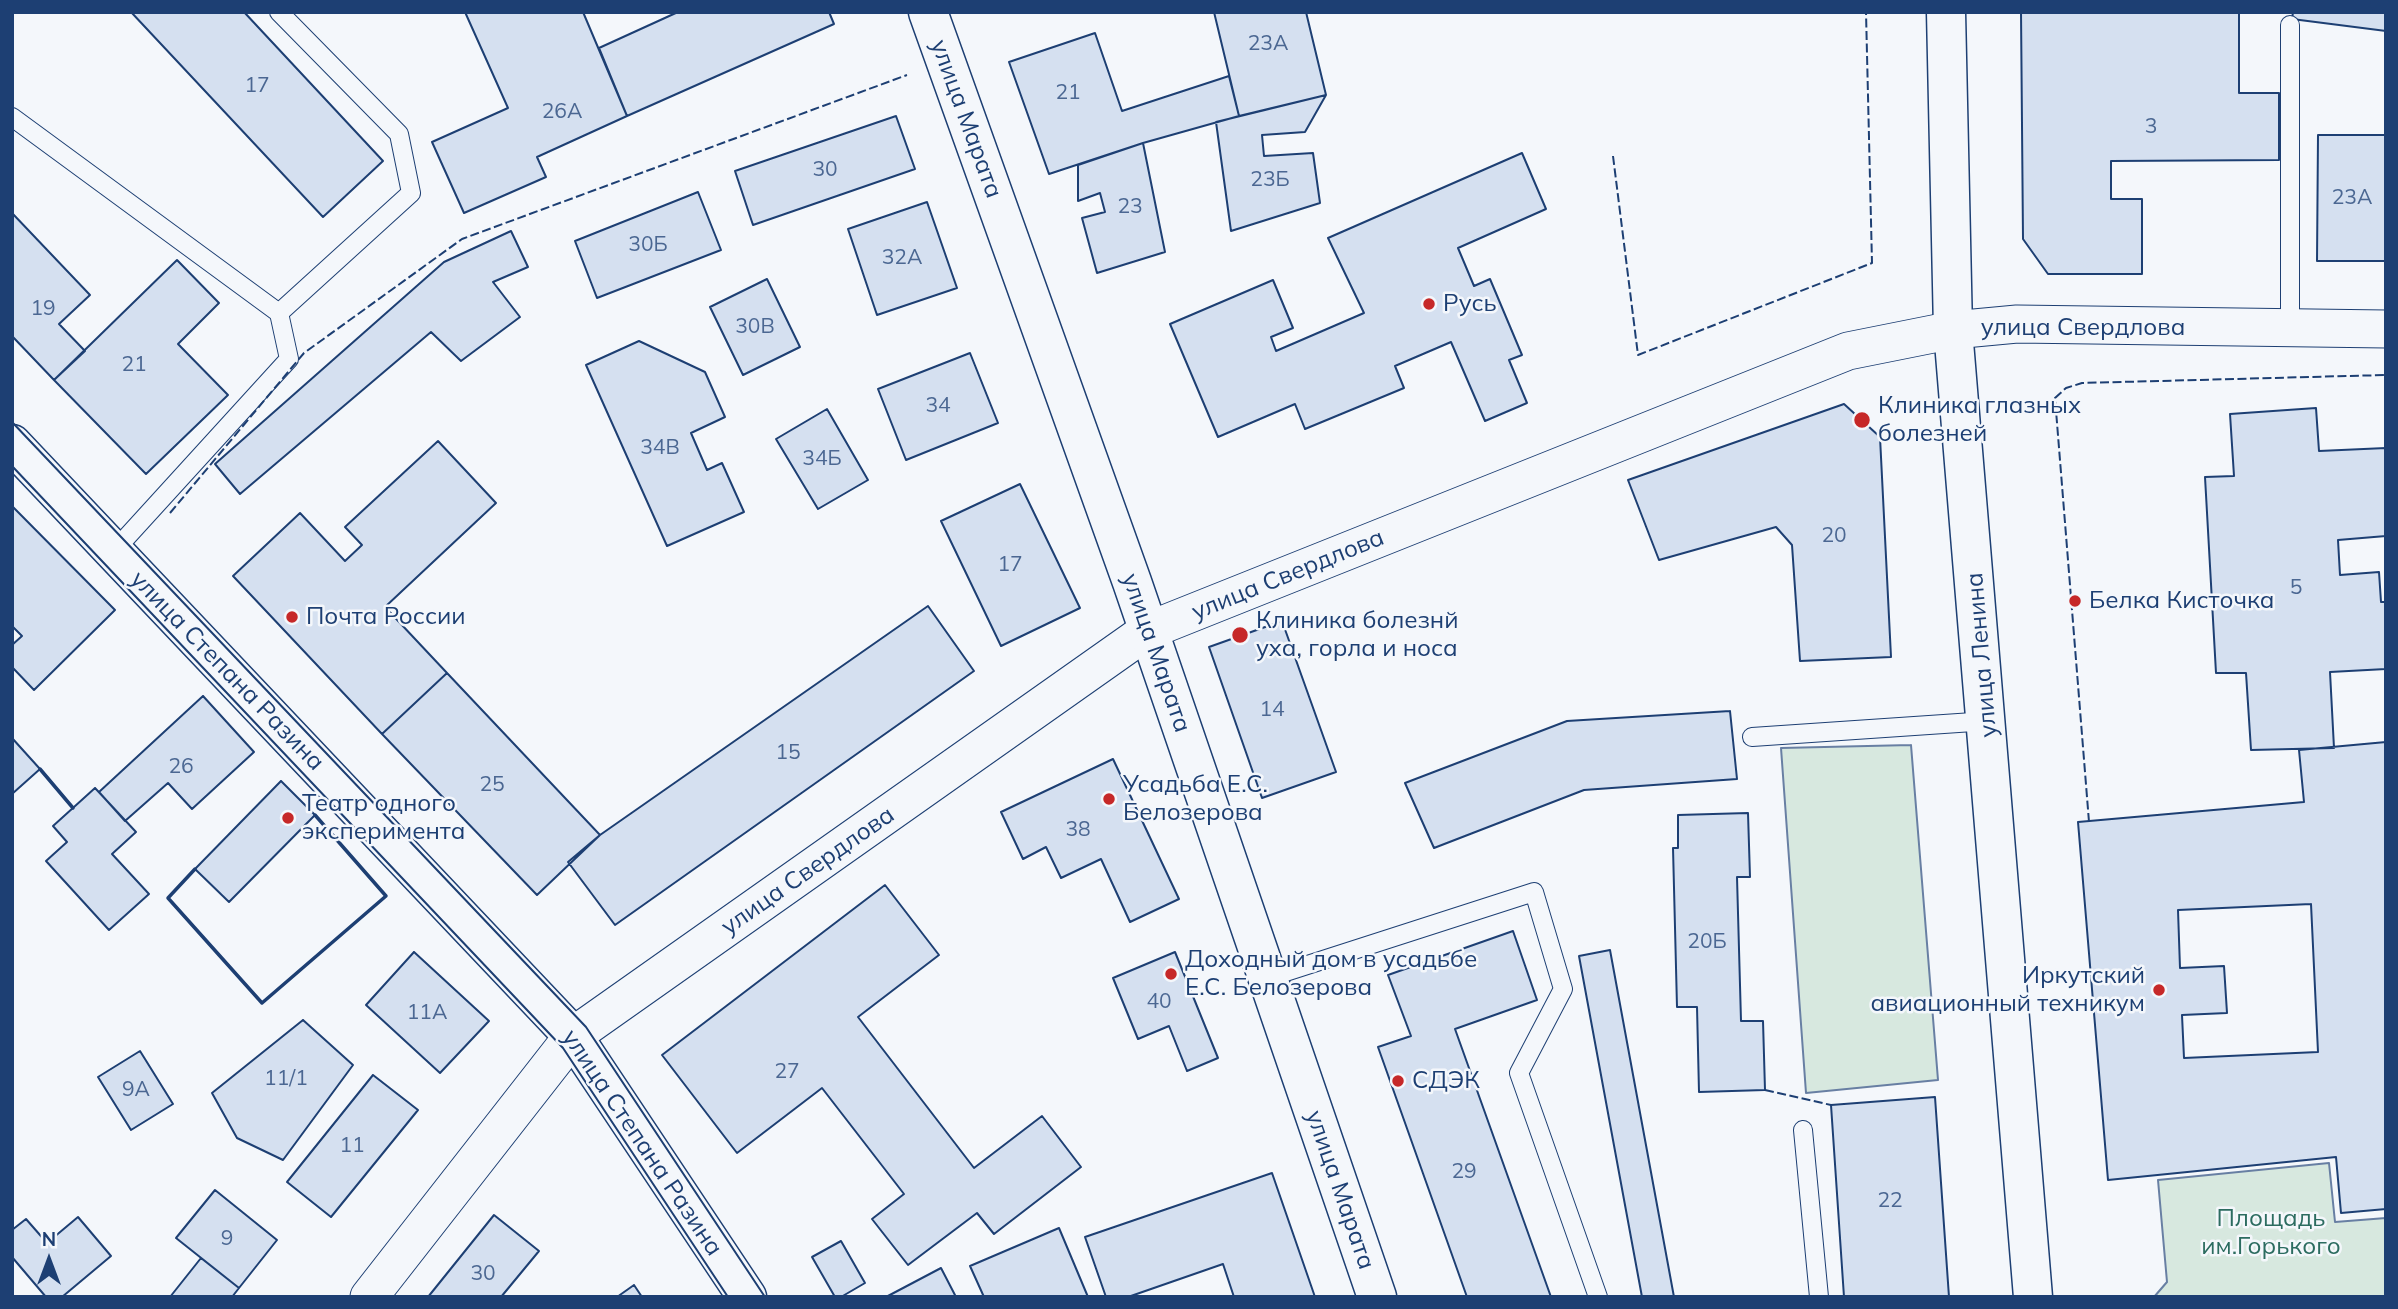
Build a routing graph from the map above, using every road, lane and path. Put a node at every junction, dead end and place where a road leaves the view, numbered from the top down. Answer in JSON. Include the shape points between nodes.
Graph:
{"nodes":[{"id":1,"x":279,"y":12,"type":"edge"},
{"id":2,"x":928,"y":12,"type":"edge"},
{"id":3,"x":1946,"y":12,"type":"edge"},
{"id":4,"x":2290,"y":25,"type":"dead end"},
{"id":5,"x":12,"y":117,"type":"edge"},
{"id":6,"x":279,"y":313,"type":"junction"},
{"id":7,"x":2290,"y":329,"type":"junction"},
{"id":8,"x":2386,"y":329,"type":"edge"},
{"id":9,"x":1953,"y":330,"type":"junction"},
{"id":10,"x":13,"y":447,"type":"edge"},
{"id":11,"x":114,"y":551,"type":"junction"},
{"id":12,"x":1147,"y":631,"type":"junction"},
{"id":13,"x":1988,"y":721,"type":"junction"},
{"id":14,"x":1752,"y":737,"type":"dead end"},
{"id":15,"x":1267,"y":978,"type":"junction"},
{"id":16,"x":573,"y":1035,"type":"junction"},
{"id":17,"x":1803,"y":1130,"type":"dead end"},
{"id":18,"x":369,"y":1297,"type":"edge"},
{"id":19,"x":747,"y":1297,"type":"edge"},
{"id":20,"x":1377,"y":1297,"type":"edge"},
{"id":21,"x":1598,"y":1297,"type":"edge"},
{"id":22,"x":1819,"y":1297,"type":"edge"},
{"id":23,"x":2033,"y":1297,"type":"edge"}],
"edges":[{"from":1,"to":6,"type":"lane","via":[[399,134],[411,193]]},
{"from":2,"to":12,"type":"main road","name":"улица Марата"},
{"from":3,"to":9,"type":"main road","name":"улица Ленина"},
{"from":4,"to":7,"type":"lane"},
{"from":5,"to":6,"type":"lane"},
{"from":6,"to":11,"type":"lane","via":[[289,359]]},
{"from":7,"to":8,"type":"street","name":"улица Свердлова"},
{"from":7,"to":9,"type":"street","name":"улица Свердлова","via":[[2017,324]]},
{"from":9,"to":12,"type":"street","name":"улица Свердлова","via":[[1849,351]]},
{"from":9,"to":13,"type":"main road","name":"улица Ленина"},
{"from":10,"to":11,"type":"main road","name":"улица Степана Разина"},
{"from":11,"to":16,"type":"main road","name":"улица Степана Разина"},
{"from":12,"to":15,"type":"main road","name":"улица Марата"},
{"from":12,"to":16,"type":"street","name":"улица Свердлова"},
{"from":13,"to":14,"type":"lane"},
{"from":13,"to":23,"type":"main road","name":"улица Ленина"},
{"from":15,"to":20,"type":"main road","name":"улица Марата"},
{"from":15,"to":21,"type":"lane","via":[[1534,891],[1563,989],[1519,1073]]},
{"from":16,"to":18,"type":"street","name":"улица Свердлова"},
{"from":16,"to":19,"type":"main road","name":"улица Степана Разина"},
{"from":17,"to":22,"type":"lane"}]}
